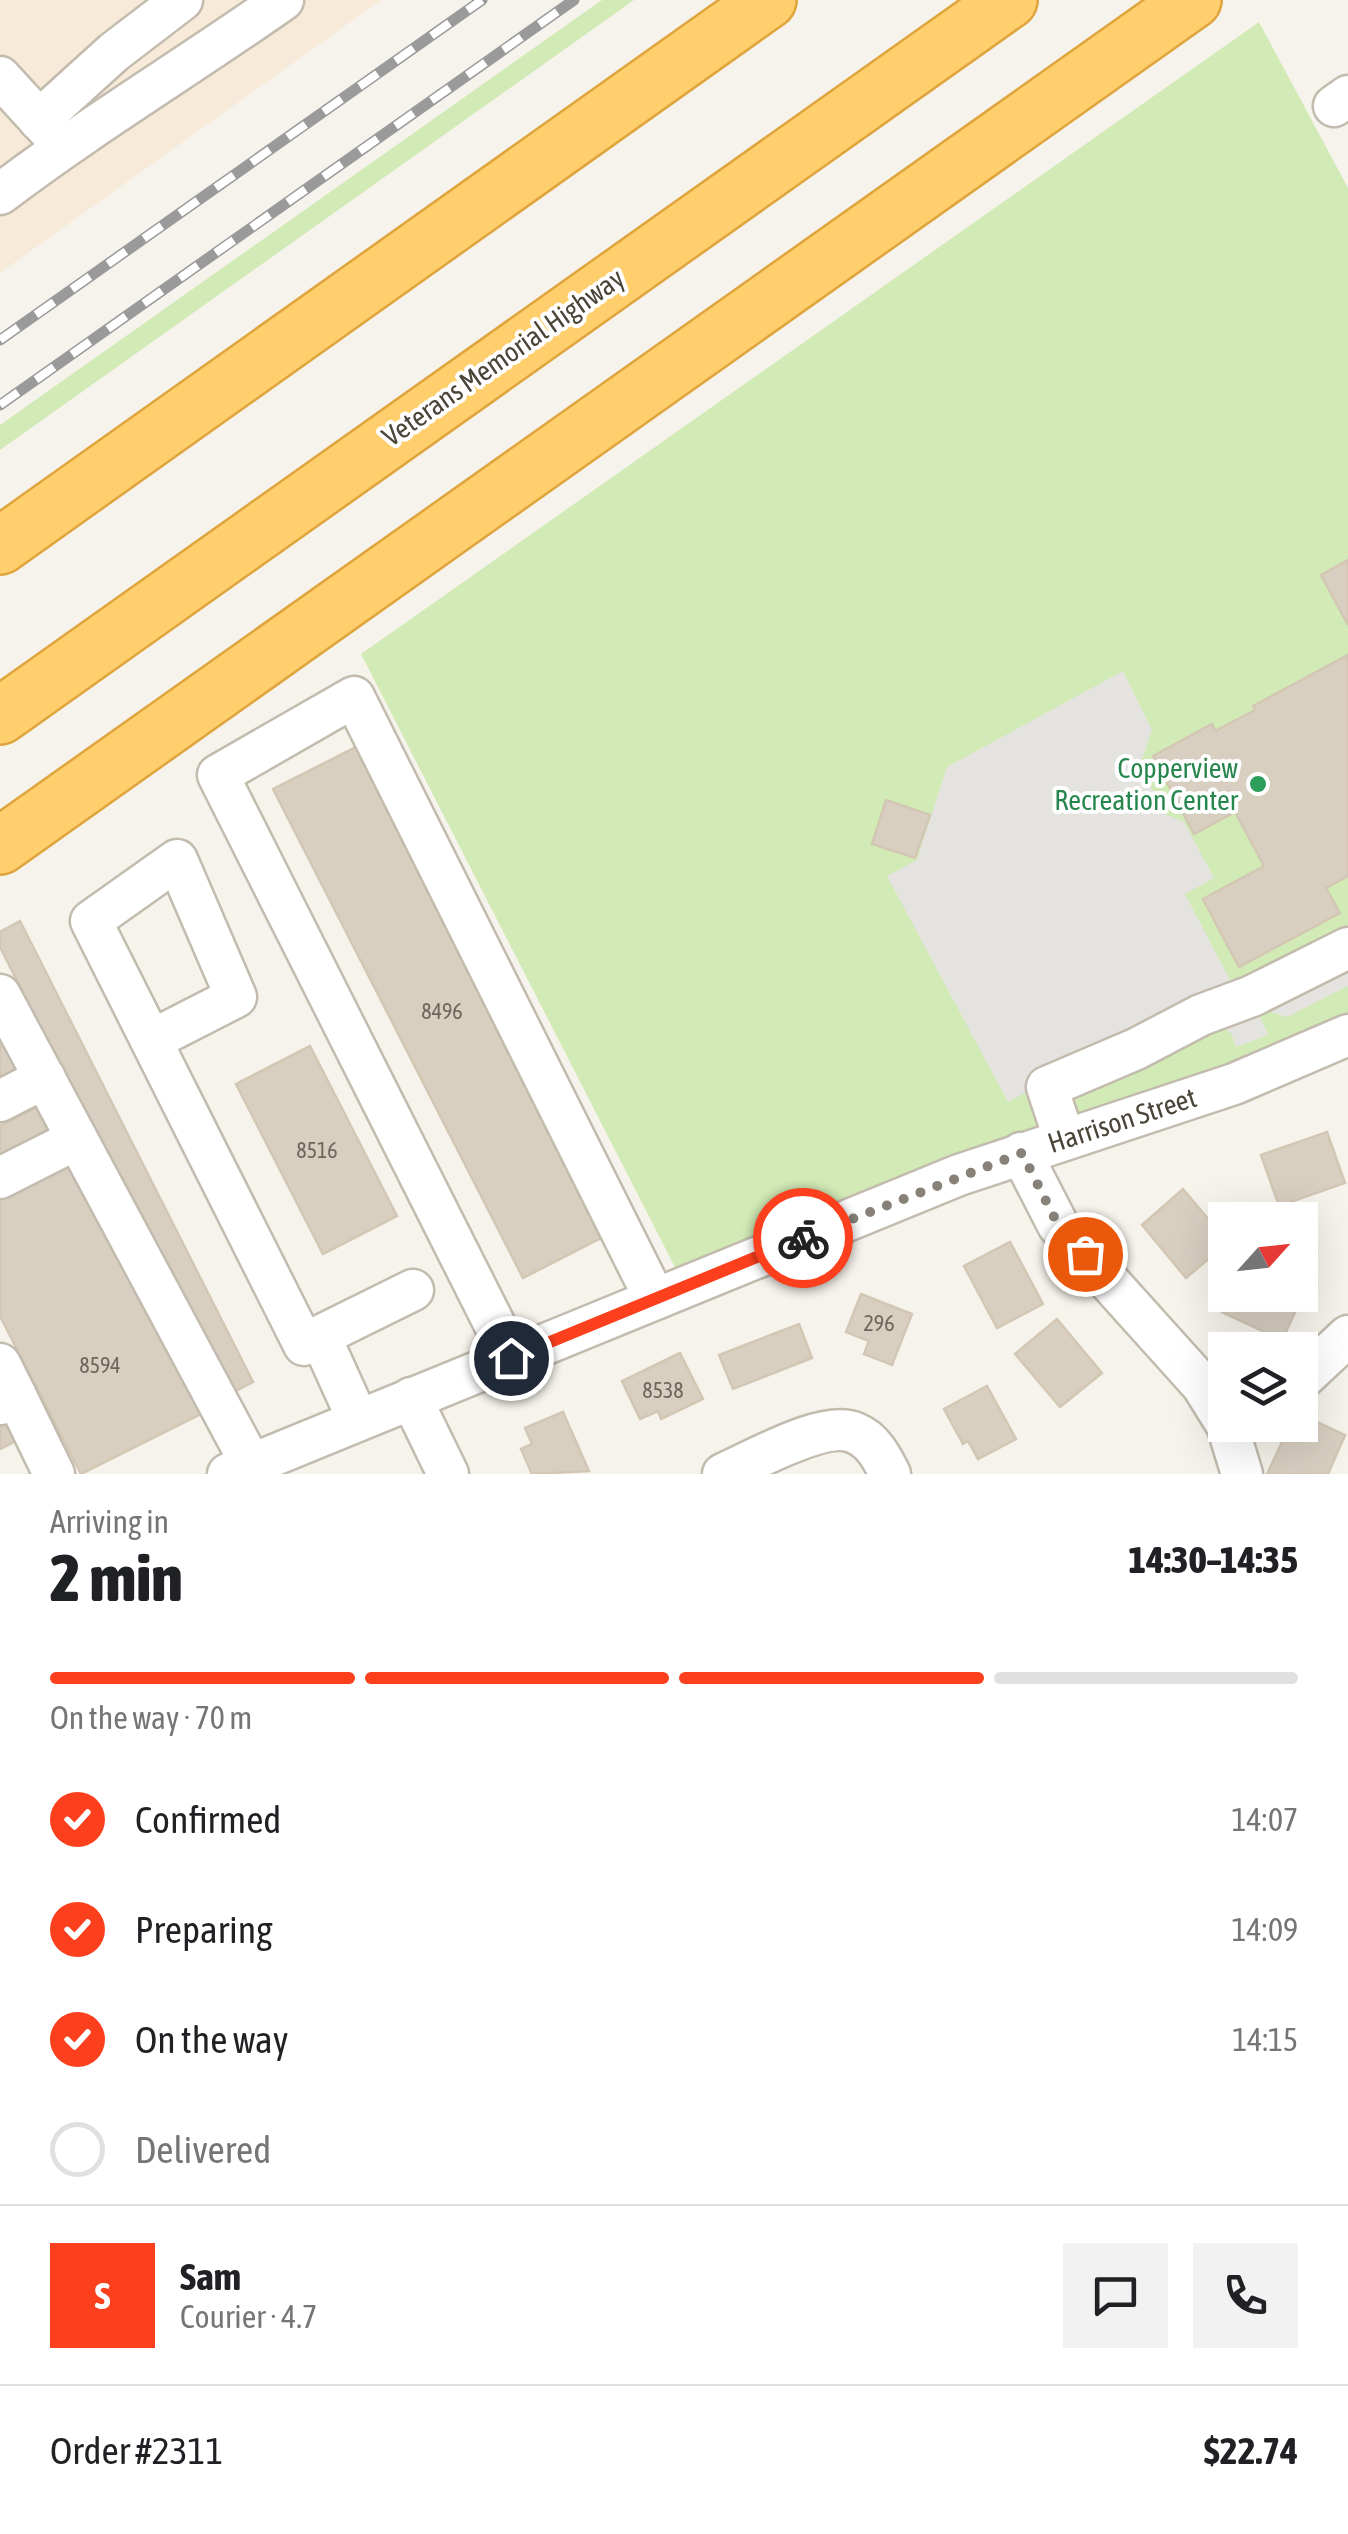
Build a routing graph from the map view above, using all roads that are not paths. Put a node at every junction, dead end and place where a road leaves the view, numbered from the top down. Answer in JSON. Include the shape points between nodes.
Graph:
{"nodes":[{"id":1,"x":182,"y":0,"type":"edge"},
{"id":2,"x":283,"y":0,"type":"edge"},
{"id":3,"x":768,"y":0,"type":"edge"},
{"id":4,"x":1009,"y":0,"type":"edge"},
{"id":5,"x":1192,"y":0,"type":"edge"},
{"id":6,"x":0,"y":77,"type":"edge"},
{"id":7,"x":51,"y":133,"type":"junction"},
{"id":8,"x":0,"y":194,"type":"edge"},
{"id":9,"x":0,"y":546,"type":"edge"},
{"id":10,"x":0,"y":716,"type":"edge"},
{"id":11,"x":0,"y":846,"type":"edge"},
{"id":12,"x":1348,"y":948,"type":"edge"},
{"id":13,"x":4,"y":1011,"type":"edge"},
{"id":14,"x":1348,"y":1035,"type":"edge"},
{"id":15,"x":152,"y":1040,"type":"dead end"},
{"id":16,"x":44,"y":1078,"type":"junction"},
{"id":17,"x":0,"y":1101,"type":"edge"},
{"id":18,"x":1064,"y":1138,"type":"junction"},
{"id":19,"x":77,"y":1139,"type":"junction"},
{"id":20,"x":1022,"y":1153,"type":"junction"},
{"id":21,"x":0,"y":1178,"type":"edge"},
{"id":22,"x":413,"y":1290,"type":"dead end"},
{"id":23,"x":655,"y":1298,"type":"junction"},
{"id":24,"x":320,"y":1336,"type":"junction"},
{"id":25,"x":1348,"y":1336,"type":"edge"},
{"id":26,"x":511,"y":1358,"type":"junction"},
{"id":27,"x":1318,"y":1364,"type":"edge"},
{"id":28,"x":5,"y":1388,"type":"edge"},
{"id":29,"x":1208,"y":1394,"type":"edge"},
{"id":30,"x":411,"y":1398,"type":"junction"},
{"id":31,"x":358,"y":1420,"type":"junction"},
{"id":32,"x":1234,"y":1442,"type":"edge"},
{"id":33,"x":240,"y":1469,"type":"edge"},
{"id":34,"x":54,"y":1474,"type":"edge"},
{"id":35,"x":448,"y":1474,"type":"edge"},
{"id":36,"x":722,"y":1474,"type":"edge"},
{"id":37,"x":890,"y":1474,"type":"edge"},
{"id":38,"x":1242,"y":1474,"type":"edge"}],
"edges":[{"from":1,"to":7,"type":"street","via":[[114,52]]},
{"from":2,"to":7,"type":"street","via":[[182,70]]},
{"from":3,"to":9,"type":"highway"},
{"from":4,"to":10,"type":"highway","name":"Veterans Memorial Highway"},
{"from":5,"to":11,"type":"highway"},
{"from":6,"to":7,"type":"street"},
{"from":7,"to":8,"type":"street"},
{"from":12,"to":18,"type":"street","via":[[1047,1087]]},
{"from":13,"to":16,"type":"street"},
{"from":14,"to":18,"type":"street","name":"Harrison Street","via":[[1234,1084]]},
{"from":15,"to":24,"type":"street","via":[[304,1346]]},
{"from":16,"to":17,"type":"street"},
{"from":16,"to":19,"type":"street"},
{"from":18,"to":20,"type":"street","name":"Harrison Street"},
{"from":19,"to":21,"type":"street"},
{"from":19,"to":33,"type":"street"},
{"from":20,"to":23,"type":"street","name":"Harrison Street"},
{"from":20,"to":29,"type":"street","via":[[1058,1225]]},
{"from":22,"to":24,"type":"street"},
{"from":23,"to":26,"type":"street","name":"Harrison Street"},
{"from":23,"to":26,"type":"street","via":[[354,697],[218,775]]},
{"from":24,"to":31,"type":"street"},
{"from":25,"to":27,"type":"street"},
{"from":26,"to":30,"type":"street","name":"Harrison Street"},
{"from":28,"to":34,"type":"street"},
{"from":30,"to":31,"type":"street","name":"Harrison Street"},
{"from":30,"to":35,"type":"street"},
{"from":31,"to":33,"type":"street","name":"Harrison Street"},
{"from":32,"to":38,"type":"street"},
{"from":36,"to":37,"type":"street","via":[[836,1429],[870,1442]]}]}
